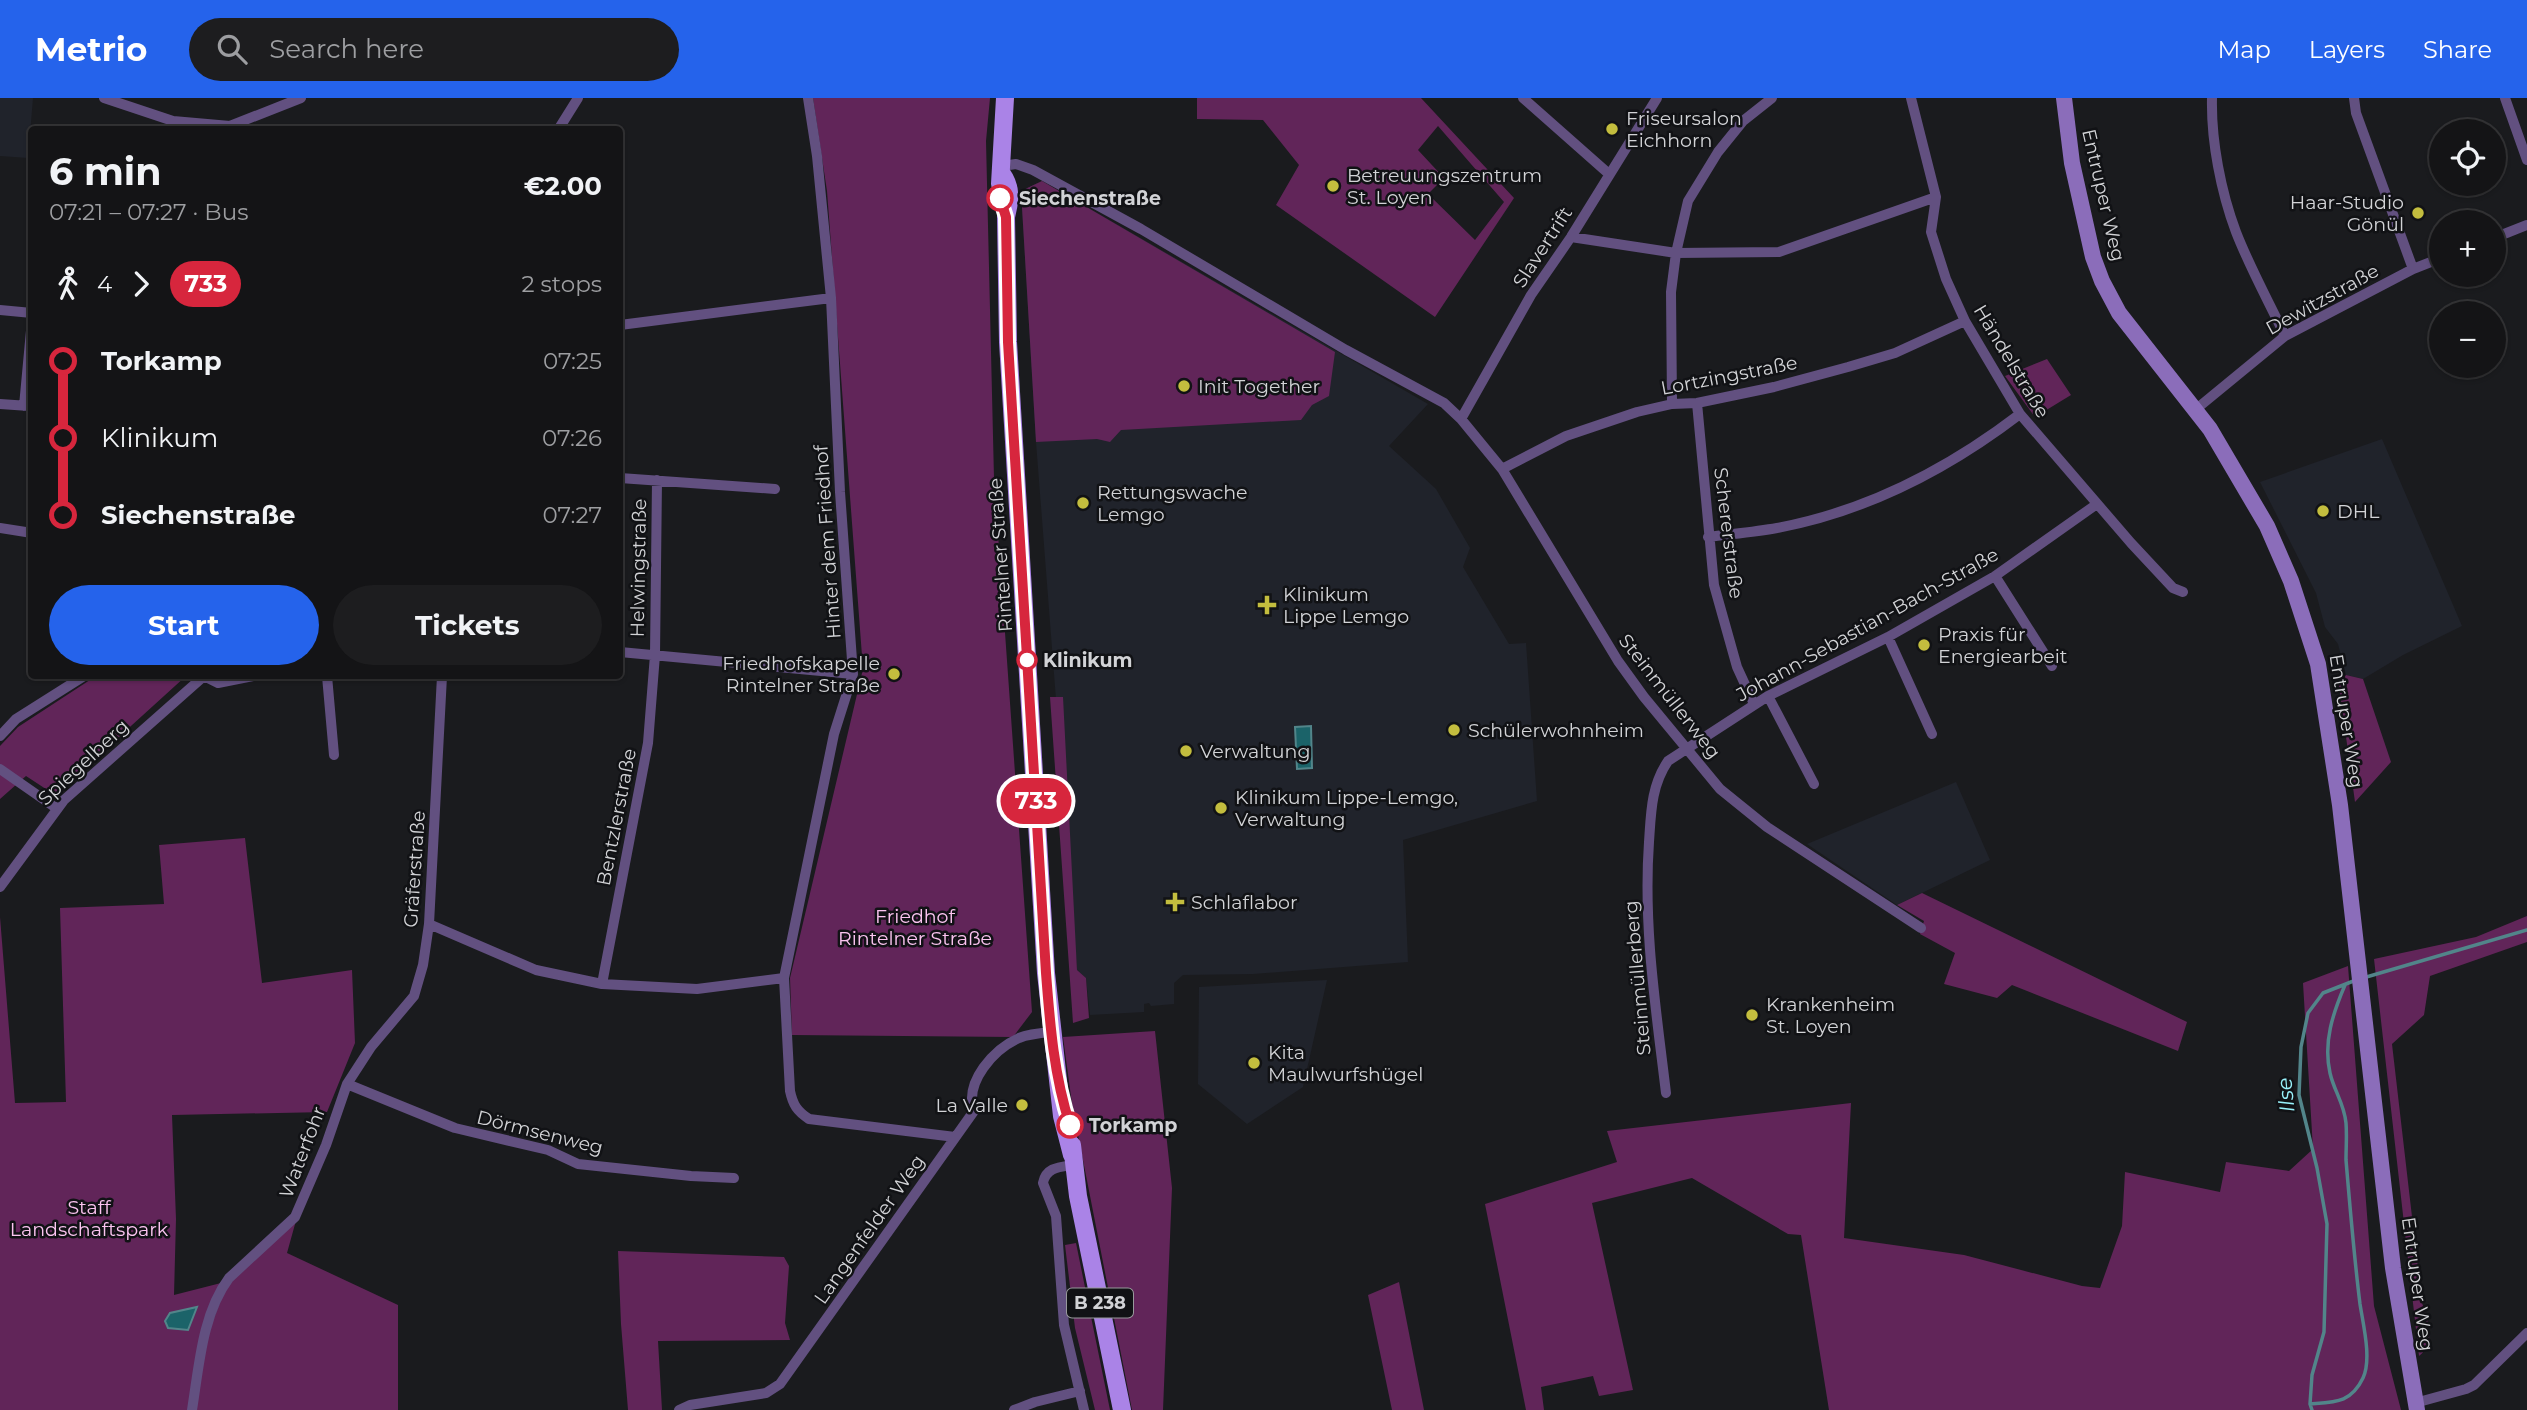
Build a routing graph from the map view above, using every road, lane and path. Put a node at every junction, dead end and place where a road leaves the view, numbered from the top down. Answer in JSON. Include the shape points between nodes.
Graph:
{"nodes":[{"id":1,"x":104,"y":98,"type":"edge"},
{"id":2,"x":301,"y":98,"type":"edge"},
{"id":3,"x":578,"y":98,"type":"edge"},
{"id":4,"x":808,"y":98,"type":"edge"},
{"id":5,"x":1005,"y":98,"type":"edge"},
{"id":6,"x":1523,"y":98,"type":"edge"},
{"id":7,"x":1657,"y":98,"type":"edge"},
{"id":8,"x":1772,"y":98,"type":"edge"},
{"id":9,"x":1911,"y":98,"type":"edge"},
{"id":10,"x":2064,"y":98,"type":"edge"},
{"id":11,"x":2212,"y":98,"type":"edge"},
{"id":12,"x":2354,"y":98,"type":"edge"},
{"id":13,"x":2505,"y":98,"type":"edge"},
{"id":14,"x":220,"y":126,"type":"edge"},
{"id":15,"x":232,"y":126,"type":"edge"},
{"id":16,"x":560,"y":126,"type":"edge"},
{"id":17,"x":2527,"y":160,"type":"edge"},
{"id":18,"x":1002,"y":170,"type":"junction"},
{"id":19,"x":1609,"y":174,"type":"junction"},
{"id":20,"x":1936,"y":197,"type":"junction"},
{"id":21,"x":2527,"y":225,"type":"edge"},
{"id":22,"x":2506,"y":233,"type":"edge"},
{"id":23,"x":1571,"y":237,"type":"junction"},
{"id":24,"x":1676,"y":254,"type":"junction"},
{"id":25,"x":2429,"y":263,"type":"edge"},
{"id":26,"x":2413,"y":270,"type":"junction"},
{"id":27,"x":831,"y":299,"type":"junction"},
{"id":28,"x":0,"y":310,"type":"edge"},
{"id":29,"x":28,"y":313,"type":"edge"},
{"id":30,"x":1965,"y":321,"type":"junction"},
{"id":31,"x":623,"y":325,"type":"edge"},
{"id":32,"x":2285,"y":336,"type":"junction"},
{"id":33,"x":1697,"y":403,"type":"junction"},
{"id":34,"x":0,"y":404,"type":"edge"},
{"id":35,"x":1672,"y":404,"type":"junction"},
{"id":36,"x":28,"y":406,"type":"edge"},
{"id":37,"x":2195,"y":410,"type":"junction"},
{"id":38,"x":2020,"y":414,"type":"junction"},
{"id":39,"x":1461,"y":419,"type":"junction"},
{"id":40,"x":1502,"y":469,"type":"junction"},
{"id":41,"x":623,"y":478,"type":"edge"},
{"id":42,"x":657,"y":480,"type":"junction"},
{"id":43,"x":775,"y":489,"type":"dead end"},
{"id":44,"x":2097,"y":504,"type":"junction"},
{"id":45,"x":0,"y":528,"type":"edge"},
{"id":46,"x":28,"y":532,"type":"edge"},
{"id":47,"x":1708,"y":537,"type":"junction"},
{"id":48,"x":1995,"y":576,"type":"junction"},
{"id":49,"x":2183,"y":592,"type":"dead end"},
{"id":50,"x":1888,"y":637,"type":"junction"},
{"id":51,"x":623,"y":652,"type":"edge"},
{"id":52,"x":655,"y":655,"type":"junction"},
{"id":53,"x":2052,"y":666,"type":"dead end"},
{"id":54,"x":853,"y":674,"type":"junction"},
{"id":55,"x":79,"y":679,"type":"edge"},
{"id":56,"x":201,"y":679,"type":"edge"},
{"id":57,"x":210,"y":679,"type":"edge"},
{"id":58,"x":238,"y":679,"type":"edge"},
{"id":59,"x":327,"y":679,"type":"edge"},
{"id":60,"x":442,"y":679,"type":"edge"},
{"id":61,"x":1768,"y":696,"type":"junction"},
{"id":62,"x":1754,"y":704,"type":"junction"},
{"id":63,"x":1932,"y":734,"type":"dead end"},
{"id":64,"x":0,"y":736,"type":"edge"},
{"id":65,"x":1687,"y":748,"type":"junction"},
{"id":66,"x":334,"y":755,"type":"dead end"},
{"id":67,"x":0,"y":769,"type":"edge"},
{"id":68,"x":1814,"y":784,"type":"dead end"},
{"id":69,"x":56,"y":808,"type":"junction"},
{"id":70,"x":0,"y":887,"type":"edge"},
{"id":71,"x":429,"y":924,"type":"junction"},
{"id":72,"x":1922,"y":928,"type":"dead end"},
{"id":73,"x":784,"y":978,"type":"junction"},
{"id":74,"x":602,"y":984,"type":"junction"},
{"id":75,"x":1052,"y":1032,"type":"junction"},
{"id":76,"x":371,"y":1047,"type":"joint"},
{"id":77,"x":347,"y":1084,"type":"junction"},
{"id":78,"x":1666,"y":1093,"type":"dead end"},
{"id":79,"x":955,"y":1137,"type":"junction"},
{"id":80,"x":1073,"y":1160,"type":"junction"},
{"id":81,"x":734,"y":1178,"type":"dead end"},
{"id":82,"x":2527,"y":1333,"type":"edge"},
{"id":83,"x":1080,"y":1391,"type":"junction"},
{"id":84,"x":2416,"y":1406,"type":"edge"},
{"id":85,"x":192,"y":1410,"type":"edge"},
{"id":86,"x":679,"y":1410,"type":"edge"},
{"id":87,"x":1014,"y":1410,"type":"edge"},
{"id":88,"x":1084,"y":1410,"type":"edge"},
{"id":89,"x":1122,"y":1410,"type":"edge"}],
"edges":[{"from":1,"to":14,"type":"street","via":[[173,121]]},
{"from":2,"to":15,"type":"street"},
{"from":3,"to":16,"type":"street"},
{"from":4,"to":27,"type":"street","name":"Hinter dem Friedhof"},
{"from":5,"to":18,"type":"main road","name":"Rintelner Straße","number":"B 238"},
{"from":6,"to":19,"type":"street"},
{"from":7,"to":19,"type":"street","name":"Slavertrift"},
{"from":8,"to":24,"type":"street","via":[[1743,121],[1712,162],[1688,201]]},
{"from":9,"to":20,"type":"street","name":"Händelstraße"},
{"from":10,"to":37,"type":"main road","name":"Entruper Weg","via":[[2072,163],[2102,281],[2119,313]]},
{"from":11,"to":32,"type":"street","via":[[2220,173],[2236,231]]},
{"from":12,"to":26,"type":"street"},
{"from":13,"to":17,"type":"street"},
{"from":18,"to":39,"type":"street","via":[[1016,163],[1033,170],[1444,403]]},
{"from":18,"to":75,"type":"main road","name":"Rintelner Straße","number":"B 238","via":[[1010,194],[1006,217],[1009,356]]},
{"from":19,"to":23,"type":"street","name":"Slavertrift"},
{"from":20,"to":24,"type":"street","via":[[1779,252]]},
{"from":20,"to":30,"type":"street","name":"Händelstraße","via":[[1931,232]]},
{"from":21,"to":22,"type":"street"},
{"from":23,"to":24,"type":"street"},
{"from":23,"to":39,"type":"street","name":"Slavertrift","via":[[1531,295]]},
{"from":24,"to":35,"type":"street","via":[[1671,292]]},
{"from":25,"to":26,"type":"street","name":"Dewitzstraße"},
{"from":26,"to":32,"type":"street","name":"Dewitzstraße"},
{"from":27,"to":31,"type":"street"},
{"from":27,"to":54,"type":"street","name":"Hinter dem Friedhof"},
{"from":28,"to":29,"type":"street"},
{"from":30,"to":33,"type":"street","name":"Lortzingstraße","via":[[1895,353]]},
{"from":30,"to":38,"type":"street","name":"Händelstraße"},
{"from":32,"to":37,"type":"street","name":"Dewitzstraße"},
{"from":33,"to":35,"type":"street","name":"Lortzingstraße"},
{"from":33,"to":47,"type":"street","name":"Schererstraße"},
{"from":34,"to":36,"type":"street"},
{"from":35,"to":40,"type":"street","name":"Lortzingstraße","via":[[1566,436]]},
{"from":37,"to":84,"type":"main road","name":"Entruper Weg","via":[[2267,526],[2295,590],[2318,664],[2332,742],[2393,1268]]},
{"from":38,"to":44,"type":"street","name":"Händelstraße"},
{"from":38,"to":47,"type":"street","via":[[1957,459],[1858,506],[1778,528]]},
{"from":39,"to":40,"type":"street","name":"Steinmüllerweg"},
{"from":40,"to":65,"type":"street","name":"Steinmüllerweg","via":[[1618,661]]},
{"from":41,"to":42,"type":"street","name":"Helwingstraße"},
{"from":42,"to":43,"type":"street","name":"Helwingstraße"},
{"from":42,"to":52,"type":"street","name":"Helwingstraße"},
{"from":44,"to":48,"type":"street","name":"Johann-Sebastian-Bach-Straße"},
{"from":44,"to":49,"type":"street","name":"Händelstraße","via":[[2173,588]]},
{"from":45,"to":46,"type":"street"},
{"from":47,"to":62,"type":"street","name":"Schererstraße","via":[[1714,584],[1737,667]]},
{"from":48,"to":50,"type":"street","name":"Johann-Sebastian-Bach-Straße"},
{"from":48,"to":53,"type":"street"},
{"from":50,"to":61,"type":"street","name":"Johann-Sebastian-Bach-Straße"},
{"from":50,"to":63,"type":"street"},
{"from":51,"to":52,"type":"street"},
{"from":52,"to":54,"type":"street"},
{"from":52,"to":74,"type":"street","name":"Bentzlerstraße","via":[[648,743]]},
{"from":54,"to":73,"type":"street","name":"Hinter dem Friedhof","via":[[834,734]]},
{"from":55,"to":64,"type":"street","via":[[16,719]]},
{"from":56,"to":69,"type":"street","name":"Spiegelberg"},
{"from":57,"to":58,"type":"street","via":[[218,683]]},
{"from":59,"to":66,"type":"street"},
{"from":60,"to":71,"type":"street","name":"Gräferstraße"},
{"from":61,"to":62,"type":"street","name":"Johann-Sebastian-Bach-Straße"},
{"from":61,"to":68,"type":"street"},
{"from":62,"to":65,"type":"street","name":"Johann-Sebastian-Bach-Straße"},
{"from":65,"to":72,"type":"street","name":"Steinmüllerweg","via":[[1720,789],[1767,827]]},
{"from":65,"to":78,"type":"street","name":"Steinmüllerberg","via":[[1659,774],[1650,808],[1646,899]]},
{"from":67,"to":69,"type":"street"},
{"from":69,"to":70,"type":"street","name":"Spiegelberg"},
{"from":71,"to":74,"type":"street","via":[[537,970]]},
{"from":71,"to":76,"type":"street","name":"Gräferstraße","via":[[414,996]]},
{"from":73,"to":74,"type":"street","via":[[697,989]]},
{"from":73,"to":79,"type":"street","via":[[790,1091],[798,1112],[821,1122]]},
{"from":75,"to":79,"type":"street","name":"Langenfelder Weg","via":[[1020,1037],[993,1056],[972,1089],[974,1111]]},
{"from":75,"to":80,"type":"main road","name":"Rintelner Straße","number":"B 238"},
{"from":76,"to":77,"type":"street","name":"Waterfohr"},
{"from":77,"to":81,"type":"street","name":"Dörmsenweg","via":[[455,1128],[548,1150],[578,1164]]},
{"from":77,"to":85,"type":"street","name":"Waterfohr","via":[[295,1217],[221,1288],[203,1344]]},
{"from":79,"to":86,"type":"street","name":"Langenfelder Weg","via":[[780,1384],[766,1393]]},
{"from":80,"to":83,"type":"street","via":[[1050,1170],[1043,1183],[1056,1216],[1064,1325]]},
{"from":80,"to":89,"type":"main road","name":"Rintelner Straße","number":"B 238"},
{"from":82,"to":84,"type":"street","via":[[2474,1385]]},
{"from":83,"to":87,"type":"street"},
{"from":83,"to":88,"type":"street"}]}
